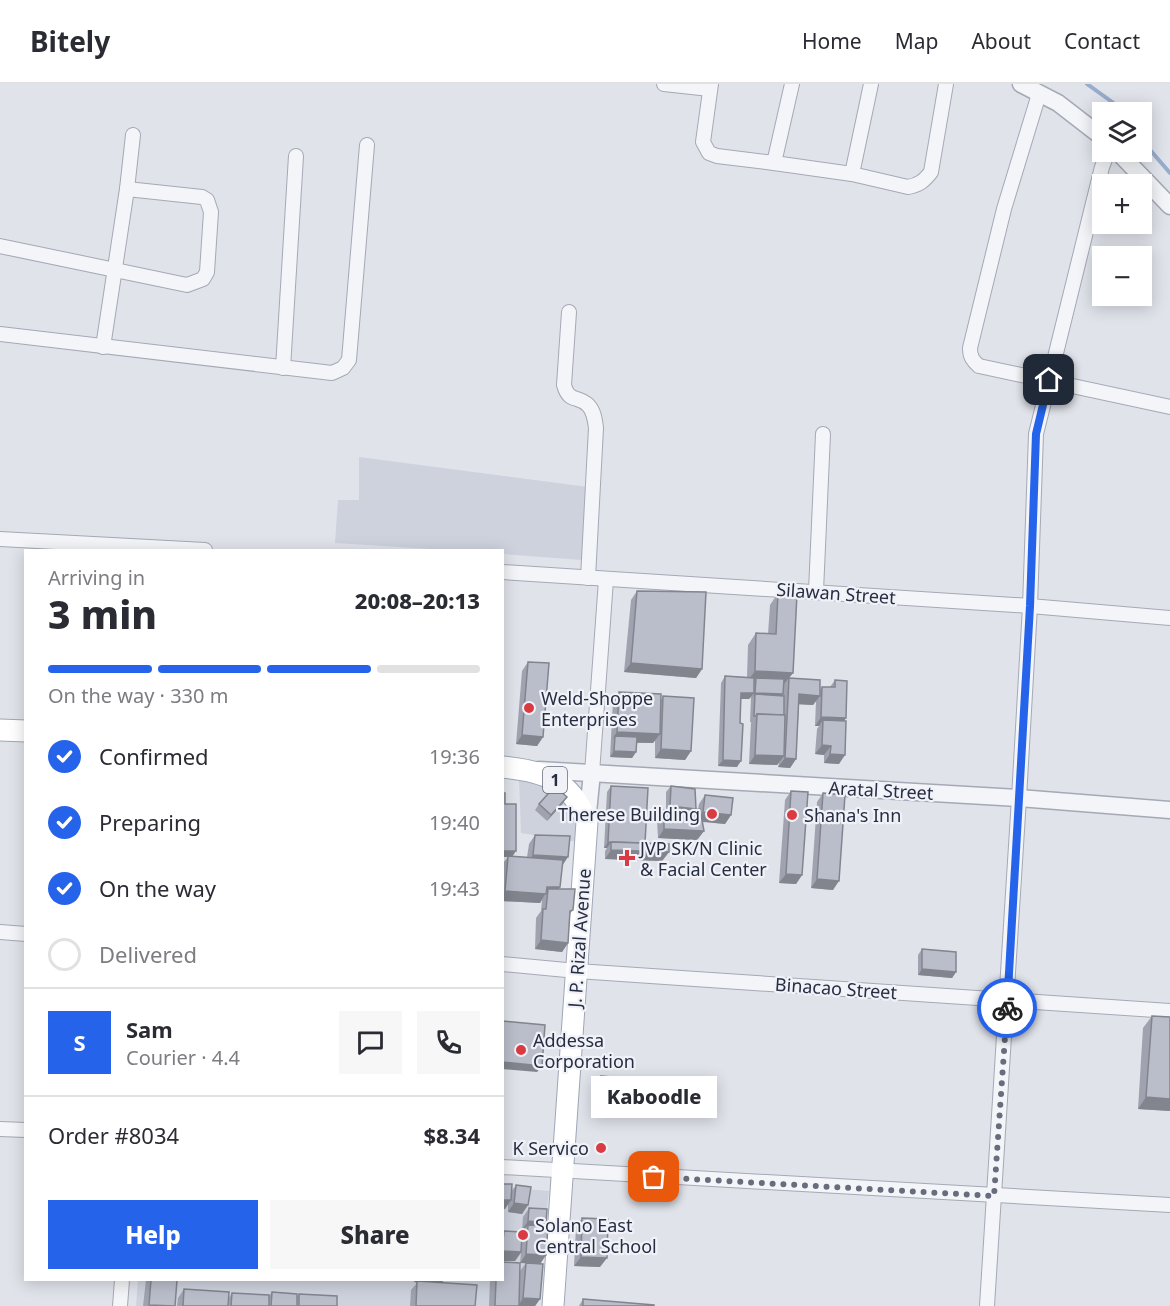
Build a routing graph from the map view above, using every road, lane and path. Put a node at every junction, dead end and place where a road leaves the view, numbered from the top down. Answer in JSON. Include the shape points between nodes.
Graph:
{"nodes":[{"id":1,"x":664,"y":84,"type":"edge"},
{"id":2,"x":792,"y":84,"type":"edge"},
{"id":3,"x":871,"y":84,"type":"edge"},
{"id":4,"x":946,"y":84,"type":"edge"},
{"id":5,"x":1021,"y":84,"type":"edge"},
{"id":6,"x":710,"y":87,"type":"edge"},
{"id":7,"x":1039,"y":94,"type":"junction"},
{"id":8,"x":1092,"y":129,"type":"edge"},
{"id":9,"x":133,"y":135,"type":"dead end"},
{"id":10,"x":367,"y":145,"type":"dead end"},
{"id":11,"x":296,"y":156,"type":"dead end"},
{"id":12,"x":1104,"y":162,"type":"edge"},
{"id":13,"x":1129,"y":162,"type":"edge"},
{"id":14,"x":774,"y":163,"type":"junction"},
{"id":15,"x":852,"y":174,"type":"junction"},
{"id":16,"x":127,"y":189,"type":"junction"},
{"id":17,"x":1168,"y":199,"type":"edge"},
{"id":18,"x":0,"y":246,"type":"edge"},
{"id":19,"x":114,"y":270,"type":"junction"},
{"id":20,"x":569,"y":312,"type":"dead end"},
{"id":21,"x":0,"y":334,"type":"edge"},
{"id":22,"x":103,"y":347,"type":"junction"},
{"id":23,"x":284,"y":368,"type":"junction"},
{"id":24,"x":1049,"y":380,"type":"junction"},
{"id":25,"x":1170,"y":407,"type":"edge"},
{"id":26,"x":823,"y":434,"type":"dead end"},
{"id":27,"x":0,"y":539,"type":"edge"},
{"id":28,"x":172,"y":549,"type":"edge"},
{"id":29,"x":504,"y":572,"type":"edge"},
{"id":30,"x":588,"y":578,"type":"junction"},
{"id":31,"x":606,"y":580,"type":"junction"},
{"id":32,"x":816,"y":591,"type":"junction"},
{"id":33,"x":1030,"y":606,"type":"junction"},
{"id":34,"x":1170,"y":618,"type":"edge"},
{"id":35,"x":0,"y":730,"type":"edge"},
{"id":36,"x":24,"y":731,"type":"edge"},
{"id":37,"x":504,"y":767,"type":"edge"},
{"id":38,"x":528,"y":770,"type":"junction"},
{"id":39,"x":592,"y":773,"type":"junction"},
{"id":40,"x":1019,"y":798,"type":"junction"},
{"id":41,"x":1170,"y":810,"type":"edge"},
{"id":42,"x":587,"y":822,"type":"junction"},
{"id":43,"x":0,"y":932,"type":"edge"},
{"id":44,"x":24,"y":934,"type":"edge"},
{"id":45,"x":504,"y":964,"type":"edge"},
{"id":46,"x":577,"y":971,"type":"junction"},
{"id":47,"x":1008,"y":999,"type":"junction"},
{"id":48,"x":1170,"y":1011,"type":"edge"},
{"id":49,"x":0,"y":1128,"type":"edge"},
{"id":50,"x":24,"y":1130,"type":"edge"},
{"id":51,"x":504,"y":1167,"type":"edge"},
{"id":52,"x":563,"y":1172,"type":"junction"},
{"id":53,"x":994,"y":1196,"type":"junction"},
{"id":54,"x":1170,"y":1205,"type":"edge"},
{"id":55,"x":122,"y":1281,"type":"edge"},
{"id":56,"x":120,"y":1306,"type":"edge"},
{"id":57,"x":554,"y":1306,"type":"edge"},
{"id":58,"x":987,"y":1306,"type":"edge"}],
"edges":[{"from":1,"to":6,"type":"street"},
{"from":2,"to":14,"type":"street"},
{"from":3,"to":15,"type":"street"},
{"from":4,"to":15,"type":"street","via":[[931,172],[925,180],[908,187]]},
{"from":5,"to":7,"type":"street"},
{"from":6,"to":14,"type":"street","via":[[703,142],[709,153]]},
{"from":7,"to":8,"type":"street","via":[[1058,103]]},
{"from":7,"to":24,"type":"street","via":[[1004,209],[970,348],[973,361],[979,366]]},
{"from":9,"to":16,"type":"street"},
{"from":10,"to":23,"type":"street","via":[[349,360],[332,373]]},
{"from":11,"to":23,"type":"street"},
{"from":12,"to":24,"type":"street"},
{"from":13,"to":17,"type":"street"},
{"from":14,"to":15,"type":"street"},
{"from":16,"to":19,"type":"street"},
{"from":16,"to":19,"type":"street","via":[[207,200],[211,212],[207,272],[203,279],[187,285]]},
{"from":18,"to":19,"type":"street"},
{"from":19,"to":22,"type":"street"},
{"from":20,"to":30,"type":"street","via":[[564,385],[570,397],[588,405],[596,428]]},
{"from":21,"to":22,"type":"street"},
{"from":22,"to":23,"type":"street"},
{"from":24,"to":25,"type":"street"},
{"from":24,"to":33,"type":"street","via":[[1036,434]]},
{"from":26,"to":32,"type":"street"},
{"from":27,"to":28,"type":"street"},
{"from":29,"to":30,"type":"street","name":"Silawan Street"},
{"from":30,"to":31,"type":"street","name":"Silawan Street"},
{"from":31,"to":32,"type":"street","name":"Silawan Street"},
{"from":31,"to":39,"type":"street"},
{"from":32,"to":33,"type":"street","name":"Silawan Street"},
{"from":33,"to":34,"type":"street","name":"Silawan Street"},
{"from":33,"to":40,"type":"street"},
{"from":35,"to":36,"type":"main road"},
{"from":37,"to":38,"type":"main road","number":"1"},
{"from":38,"to":39,"type":"street","name":"Aratal Street"},
{"from":38,"to":42,"type":"main road","number":"1","via":[[564,786],[574,796]]},
{"from":39,"to":40,"type":"street","name":"Aratal Street"},
{"from":39,"to":42,"type":"street"},
{"from":40,"to":41,"type":"street","name":"Aratal Street"},
{"from":40,"to":47,"type":"street"},
{"from":42,"to":46,"type":"main road","name":"J. P. Rizal Avenue"},
{"from":43,"to":44,"type":"street"},
{"from":45,"to":46,"type":"street","name":"Binacao Street"},
{"from":46,"to":47,"type":"street","name":"Binacao Street"},
{"from":46,"to":52,"type":"main road","name":"J. P. Rizal Avenue"},
{"from":47,"to":48,"type":"street","name":"Binacao Street"},
{"from":47,"to":53,"type":"street"},
{"from":49,"to":50,"type":"street"},
{"from":51,"to":52,"type":"street"},
{"from":52,"to":53,"type":"street"},
{"from":52,"to":57,"type":"main road","name":"J. P. Rizal Avenue"},
{"from":53,"to":54,"type":"street"},
{"from":53,"to":58,"type":"street"},
{"from":55,"to":56,"type":"street"}]}
